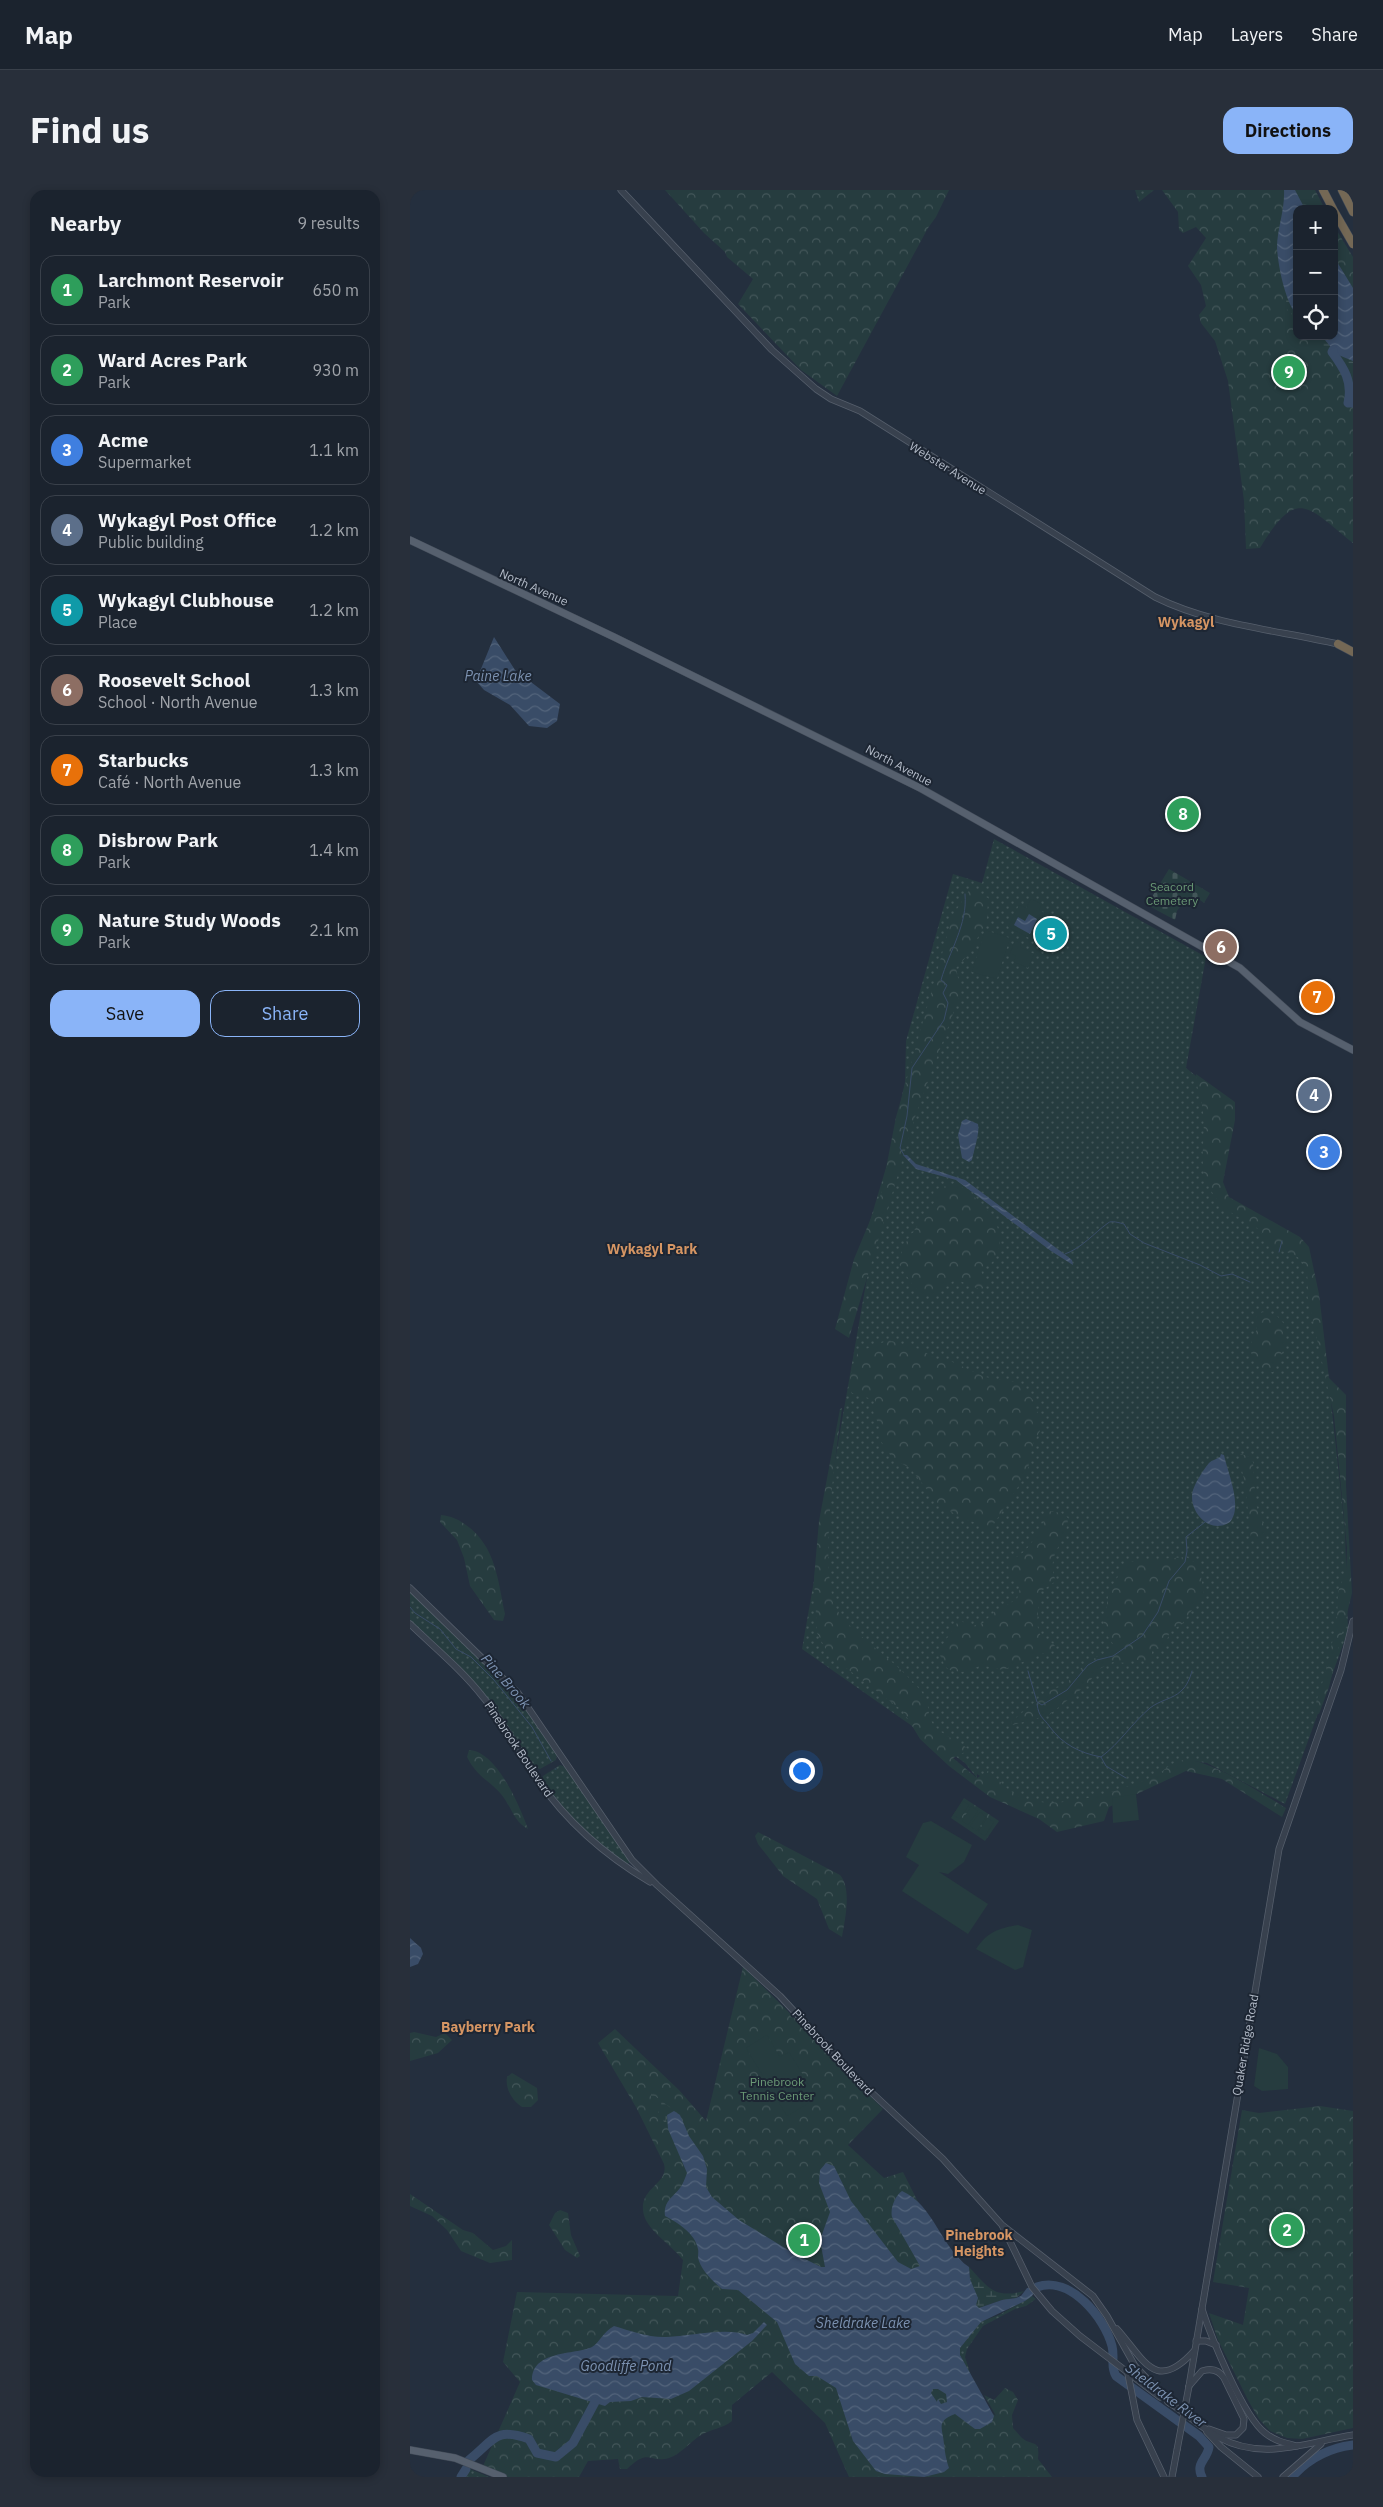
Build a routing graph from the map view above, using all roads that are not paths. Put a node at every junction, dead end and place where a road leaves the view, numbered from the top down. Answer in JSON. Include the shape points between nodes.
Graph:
{"nodes":[{"id":1,"x":621,"y":190,"type":"edge"},
{"id":2,"x":1323,"y":190,"type":"edge"},
{"id":3,"x":1342,"y":190,"type":"edge"},
{"id":4,"x":1331,"y":205,"type":"edge"},
{"id":5,"x":1353,"y":212,"type":"edge"},
{"id":6,"x":1338,"y":217,"type":"edge"},
{"id":7,"x":1353,"y":244,"type":"edge"},
{"id":8,"x":410,"y":540,"type":"edge"},
{"id":9,"x":1338,"y":644,"type":"joint"},
{"id":10,"x":1353,"y":649,"type":"edge"},
{"id":11,"x":1353,"y":1050,"type":"edge"},
{"id":12,"x":410,"y":1588,"type":"edge"},
{"id":13,"x":1353,"y":1621,"type":"edge"},
{"id":14,"x":410,"y":1624,"type":"edge"},
{"id":15,"x":632,"y":1860,"type":"junction"},
{"id":16,"x":626,"y":1867,"type":"junction"},
{"id":17,"x":657,"y":1885,"type":"junction"},
{"id":18,"x":1002,"y":2225,"type":"junction"},
{"id":19,"x":1202,"y":2307,"type":"junction"},
{"id":20,"x":1110,"y":2322,"type":"junction"},
{"id":21,"x":1196,"y":2341,"type":"junction"},
{"id":22,"x":1216,"y":2345,"type":"junction"},
{"id":23,"x":1194,"y":2351,"type":"junction"},
{"id":24,"x":1130,"y":2358,"type":"junction"},
{"id":25,"x":1117,"y":2365,"type":"junction"},
{"id":26,"x":1128,"y":2373,"type":"junction"},
{"id":27,"x":1189,"y":2386,"type":"junction"},
{"id":28,"x":1170,"y":2403,"type":"junction"},
{"id":29,"x":1202,"y":2426,"type":"junction"},
{"id":30,"x":1353,"y":2435,"type":"edge"},
{"id":31,"x":1326,"y":2441,"type":"junction"},
{"id":32,"x":1302,"y":2447,"type":"junction"},
{"id":33,"x":410,"y":2450,"type":"edge"},
{"id":34,"x":503,"y":2477,"type":"edge"},
{"id":35,"x":1164,"y":2477,"type":"edge"},
{"id":36,"x":1172,"y":2477,"type":"edge"},
{"id":37,"x":1258,"y":2477,"type":"edge"},
{"id":38,"x":1283,"y":2477,"type":"edge"}],
"edges":[{"from":1,"to":9,"type":"street","name":"Webster Avenue","via":[[772,350],[831,400],[860,411],[948,469],[1177,608],[1212,619]]},
{"from":2,"to":4,"type":"highway"},
{"from":3,"to":5,"type":"highway"},
{"from":6,"to":7,"type":"highway"},
{"from":8,"to":11,"type":"main road","name":"North Avenue","via":[[558,609],[920,788],[1240,968],[1300,1022]]},
{"from":9,"to":10,"type":"highway"},
{"from":12,"to":15,"type":"street","name":"Pinebrook Boulevard","via":[[518,1693]]},
{"from":13,"to":19,"type":"street","name":"Quaker Ridge Road","via":[[1341,1670],[1279,1848]]},
{"from":14,"to":16,"type":"street","name":"Pinebrook Boulevard","via":[[483,1696],[536,1777],[560,1807],[593,1842]]},
{"from":15,"to":16,"type":"street"},
{"from":15,"to":17,"type":"street","name":"Pinebrook Boulevard"},
{"from":16,"to":17,"type":"street","name":"Pinebrook Boulevard"},
{"from":17,"to":18,"type":"street","name":"Pinebrook Boulevard","via":[[780,1996],[850,2072],[943,2159]]},
{"from":18,"to":20,"type":"street","name":"Pinebrook Boulevard","via":[[1081,2286]]},
{"from":18,"to":25,"type":"street","name":"Pinebrook Boulevard","via":[[1040,2298],[1071,2329]]},
{"from":19,"to":21,"type":"street","name":"Quaker Ridge Road"},
{"from":19,"to":22,"type":"street"},
{"from":20,"to":23,"type":"street","via":[[1142,2360],[1159,2371],[1175,2369]]},
{"from":20,"to":24,"type":"street","name":"Pinebrook Boulevard"},
{"from":21,"to":22,"type":"street"},
{"from":21,"to":23,"type":"street","name":"Quaker Ridge Road"},
{"from":22,"to":32,"type":"street","via":[[1257,2426],[1276,2440]]},
{"from":23,"to":27,"type":"street","name":"Quaker Ridge Road"},
{"from":24,"to":25,"type":"street","via":[[1125,2365]]},
{"from":24,"to":28,"type":"street","name":"Pinebrook Boulevard"},
{"from":25,"to":26,"type":"street","name":"Pinebrook Boulevard"},
{"from":26,"to":28,"type":"street","name":"Pinebrook Boulevard"},
{"from":26,"to":35,"type":"street","via":[[1139,2426]]},
{"from":27,"to":29,"type":"street","via":[[1202,2371],[1216,2371],[1224,2378],[1244,2419],[1242,2430],[1233,2436]]},
{"from":27,"to":36,"type":"street","name":"Quaker Ridge Road","bridge":true},
{"from":28,"to":29,"type":"street","name":"Pinebrook Boulevard"},
{"from":29,"to":32,"type":"street","name":"Pinebrook Boulevard","via":[[1224,2440],[1248,2448]]},
{"from":29,"to":37,"type":"street","via":[[1220,2447]]},
{"from":30,"to":31,"type":"street","name":"Pinebrook Boulevard"},
{"from":31,"to":32,"type":"street","name":"Pinebrook Boulevard"},
{"from":31,"to":38,"type":"street"},
{"from":33,"to":34,"type":"main road","via":[[455,2458]]}]}
